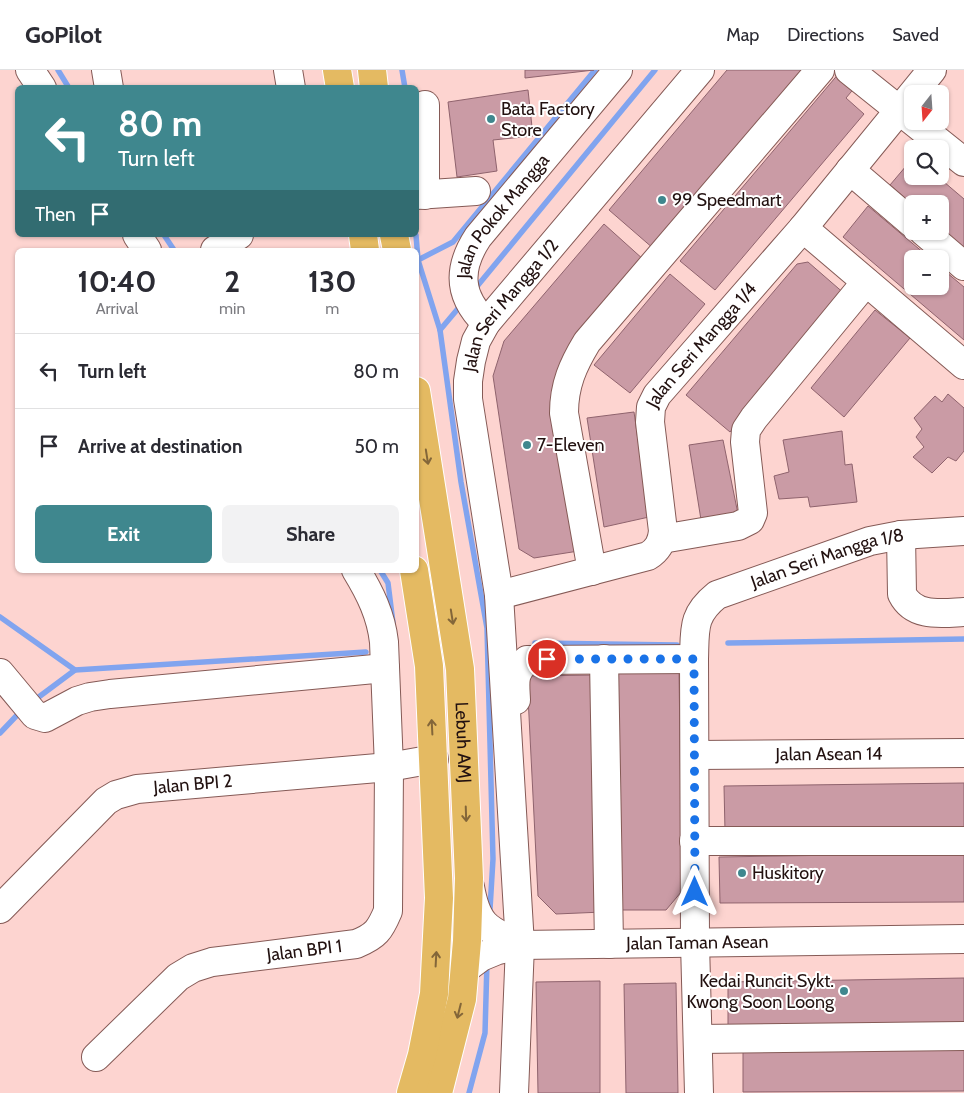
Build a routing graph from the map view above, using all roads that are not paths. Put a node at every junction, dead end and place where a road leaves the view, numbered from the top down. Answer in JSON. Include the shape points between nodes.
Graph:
{"nodes":[{"id":1,"x":30,"y":70,"type":"edge"},
{"id":2,"x":106,"y":70,"type":"edge"},
{"id":3,"x":288,"y":70,"type":"edge"},
{"id":4,"x":338,"y":70,"type":"edge"},
{"id":5,"x":372,"y":70,"type":"edge"},
{"id":6,"x":618,"y":70,"type":"edge"},
{"id":7,"x":700,"y":70,"type":"edge"},
{"id":8,"x":820,"y":70,"type":"edge"},
{"id":9,"x":849,"y":70,"type":"edge"},
{"id":10,"x":932,"y":70,"type":"edge"},
{"id":11,"x":40,"y":85,"type":"edge"},
{"id":12,"x":108,"y":85,"type":"edge"},
{"id":13,"x":290,"y":85,"type":"edge"},
{"id":14,"x":340,"y":85,"type":"edge"},
{"id":15,"x":374,"y":85,"type":"edge"},
{"id":16,"x":425,"y":105,"type":"dead end"},
{"id":17,"x":898,"y":111,"type":"junction"},
{"id":18,"x":964,"y":162,"type":"edge"},
{"id":19,"x":850,"y":170,"type":"junction"},
{"id":20,"x":476,"y":191,"type":"dead end"},
{"id":21,"x":421,"y":195,"type":"edge"},
{"id":22,"x":904,"y":216,"type":"edge"},
{"id":23,"x":803,"y":228,"type":"junction"},
{"id":24,"x":138,"y":237,"type":"edge"},
{"id":25,"x":236,"y":237,"type":"edge"},
{"id":26,"x":934,"y":240,"type":"edge"},
{"id":27,"x":146,"y":248,"type":"edge"},
{"id":28,"x":218,"y":248,"type":"edge"},
{"id":29,"x":964,"y":266,"type":"edge"},
{"id":30,"x":866,"y":282,"type":"junction"},
{"id":31,"x":478,"y":314,"type":"junction"},
{"id":32,"x":964,"y":366,"type":"edge"},
{"id":33,"x":419,"y":410,"type":"edge"},
{"id":34,"x":964,"y":531,"type":"edge"},
{"id":35,"x":901,"y":535,"type":"junction"},
{"id":36,"x":662,"y":539,"type":"junction"},
{"id":37,"x":592,"y":571,"type":"junction"},
{"id":38,"x":358,"y":573,"type":"edge"},
{"id":39,"x":414,"y":573,"type":"edge"},
{"id":40,"x":499,"y":595,"type":"junction"},
{"id":41,"x":964,"y":612,"type":"edge"},
{"id":42,"x":604,"y":659,"type":"junction"},
{"id":43,"x":694,"y":659,"type":"junction"},
{"id":44,"x":385,"y":668,"type":"junction"},
{"id":45,"x":0,"y":673,"type":"edge"},
{"id":46,"x":964,"y":753,"type":"edge"},
{"id":47,"x":695,"y":755,"type":"junction"},
{"id":48,"x":434,"y":760,"type":"junction"},
{"id":49,"x":389,"y":768,"type":"junction"},
{"id":50,"x":694,"y":841,"type":"junction"},
{"id":51,"x":964,"y":841,"type":"edge"},
{"id":52,"x":469,"y":878,"type":"junction"},
{"id":53,"x":0,"y":909,"type":"edge"},
{"id":54,"x":964,"y":939,"type":"edge"},
{"id":55,"x":695,"y":943,"type":"junction"},
{"id":56,"x":609,"y":944,"type":"junction"},
{"id":57,"x":526,"y":945,"type":"junction"},
{"id":58,"x":465,"y":969,"type":"junction"},
{"id":59,"x":964,"y":1036,"type":"edge"},
{"id":60,"x":698,"y":1039,"type":"junction"},
{"id":61,"x":96,"y":1057,"type":"dead end"},
{"id":62,"x":411,"y":1093,"type":"edge"},
{"id":63,"x":438,"y":1093,"type":"edge"},
{"id":64,"x":514,"y":1093,"type":"edge"},
{"id":65,"x":699,"y":1093,"type":"edge"}],
"edges":[{"from":1,"to":11,"type":"street"},
{"from":2,"to":12,"type":"street"},
{"from":3,"to":13,"type":"street"},
{"from":4,"to":14,"type":"highway"},
{"from":5,"to":15,"type":"highway"},
{"from":6,"to":31,"type":"street","name":"Jalan Pokok Mangga","via":[[467,254],[462,277]]},
{"from":7,"to":31,"type":"street","name":"Jalan Seri Mangga 1/2"},
{"from":8,"to":37,"type":"street","via":[[587,342],[568,377],[564,413]]},
{"from":9,"to":17,"type":"street"},
{"from":10,"to":17,"type":"street","name":"Jalan Seri Mangga 1/4"},
{"from":16,"to":21,"type":"street"},
{"from":17,"to":18,"type":"street"},
{"from":17,"to":19,"type":"street","name":"Jalan Seri Mangga 1/4"},
{"from":19,"to":22,"type":"street"},
{"from":19,"to":23,"type":"street","name":"Jalan Seri Mangga 1/4"},
{"from":20,"to":21,"type":"street"},
{"from":23,"to":30,"type":"street"},
{"from":23,"to":36,"type":"street","name":"Jalan Seri Mangga 1/4","via":[[657,395],[651,407]]},
{"from":24,"to":27,"type":"street"},
{"from":25,"to":28,"type":"street"},
{"from":26,"to":29,"type":"street"},
{"from":30,"to":32,"type":"street"},
{"from":30,"to":36,"type":"street","via":[[746,430],[753,513],[750,520],[738,526]]},
{"from":31,"to":40,"type":"street","name":"Jalan Seri Mangga 1/2","via":[[468,400]]},
{"from":33,"to":52,"type":"highway","name":"Lebuh AMJ","one_way":true,"via":[[460,669]]},
{"from":34,"to":35,"type":"street","name":"Jalan Seri Mangga 1/8"},
{"from":35,"to":41,"type":"street","via":[[902,594],[906,602],[924,612]]},
{"from":35,"to":43,"type":"street","name":"Jalan Seri Mangga 1/8","via":[[870,542],[717,594],[700,612],[695,624]]},
{"from":36,"to":37,"type":"street","via":[[659,547],[648,556]]},
{"from":37,"to":40,"type":"street"},
{"from":38,"to":44,"type":"street","name":"Jalan BPI 1","via":[[372,596],[382,626]]},
{"from":48,"to":39,"type":"highway","name":"Lebuh AMJ","one_way":true,"via":[[429,666]]},
{"from":40,"to":57,"type":"street","name":"Jalan Seri Mangga 1/2"},
{"from":42,"to":43,"type":"street"},
{"from":42,"to":56,"type":"street"},
{"from":42,"to":57,"type":"street","via":[[528,660],[518,669],[515,679]]},
{"from":43,"to":47,"type":"street"},
{"from":44,"to":45,"type":"street","via":[[110,694],[90,697],[45,718],[26,705]]},
{"from":44,"to":49,"type":"street","name":"Jalan BPI 1"},
{"from":46,"to":47,"type":"street","name":"Jalan Asean 14"},
{"from":47,"to":50,"type":"street"},
{"from":48,"to":49,"type":"street","name":"Jalan BPI 2"},
{"from":62,"to":48,"type":"highway","name":"Lebuh AMJ","one_way":true,"via":[[434,994],[439,898]]},
{"from":49,"to":53,"type":"street","name":"Jalan BPI 2","via":[[137,790],[116,795],[106,801]]},
{"from":49,"to":61,"type":"street","name":"Jalan BPI 1","via":[[388,911],[381,927],[371,938],[356,944],[212,962],[193,968],[178,977]]},
{"from":50,"to":51,"type":"street"},
{"from":50,"to":55,"type":"street"},
{"from":52,"to":57,"type":"street","name":"Jalan Taman Asean","via":[[475,909],[481,921],[491,930]]},
{"from":52,"to":58,"type":"highway","name":"Lebuh AMJ"},
{"from":54,"to":55,"type":"street","name":"Jalan Taman Asean"},
{"from":55,"to":56,"type":"street","name":"Jalan Taman Asean"},
{"from":55,"to":60,"type":"street"},
{"from":56,"to":57,"type":"street","name":"Jalan Taman Asean"},
{"from":57,"to":58,"type":"street","via":[[481,956]]},
{"from":57,"to":64,"type":"street"},
{"from":58,"to":63,"type":"highway","name":"Lebuh AMJ","one_way":true,"via":[[462,999]]},
{"from":59,"to":60,"type":"street"},
{"from":60,"to":65,"type":"street"}]}
